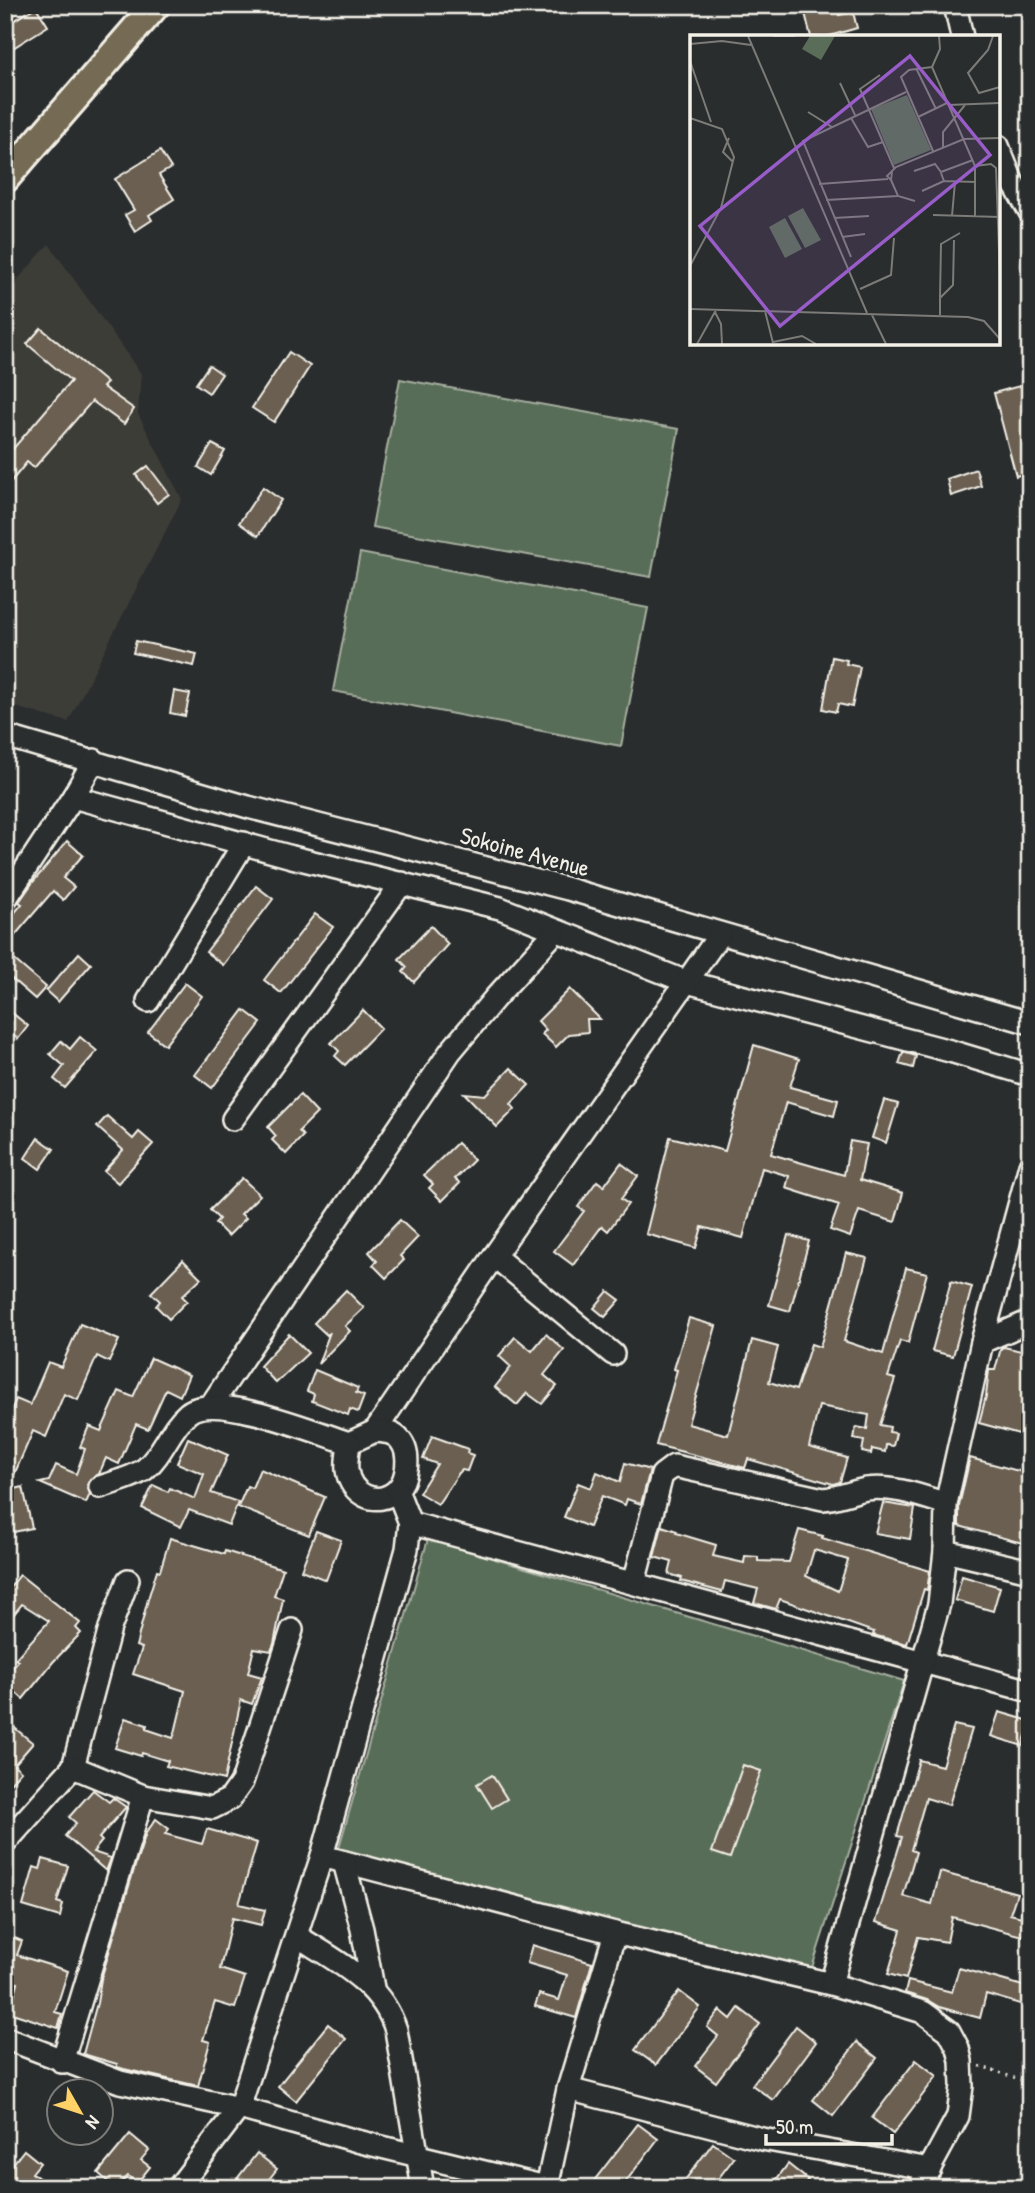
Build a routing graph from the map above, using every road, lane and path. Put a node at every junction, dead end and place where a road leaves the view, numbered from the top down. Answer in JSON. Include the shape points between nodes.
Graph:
{"nodes":[{"id":1,"x":156,"y":5,"type":"edge"},
{"id":2,"x":955,"y":5,"type":"edge"},
{"id":3,"x":962,"y":35,"type":"edge"},
{"id":4,"x":1000,"y":151,"type":"edge"},
{"id":5,"x":5,"y":179,"type":"edge"},
{"id":6,"x":1030,"y":212,"type":"edge"},
{"id":7,"x":5,"y":736,"type":"edge"},
{"id":8,"x":94,"y":760,"type":"junction"},
{"id":9,"x":73,"y":797,"type":"junction"},
{"id":10,"x":244,"y":843,"type":"junction"},
{"id":11,"x":402,"y":883,"type":"junction"},
{"id":12,"x":5,"y":900,"type":"edge"},
{"id":13,"x":556,"y":931,"type":"junction"},
{"id":14,"x":720,"y":934,"type":"junction"},
{"id":15,"x":687,"y":982,"type":"junction"},
{"id":16,"x":148,"y":1001,"type":"dead end"},
{"id":17,"x":1030,"y":1023,"type":"edge"},
{"id":18,"x":1030,"y":1075,"type":"edge"},
{"id":19,"x":233,"y":1119,"type":"dead end"},
{"id":20,"x":1030,"y":1166,"type":"edge"},
{"id":21,"x":494,"y":1256,"type":"junction"},
{"id":22,"x":1030,"y":1321,"type":"edge"},
{"id":23,"x":982,"y":1342,"type":"junction"},
{"id":24,"x":612,"y":1354,"type":"dead end"},
{"id":25,"x":401,"y":1392,"type":"junction"},
{"id":26,"x":211,"y":1405,"type":"junction"},
{"id":27,"x":375,"y":1431,"type":"junction"},
{"id":28,"x":400,"y":1438,"type":"junction"},
{"id":29,"x":349,"y":1443,"type":"junction"},
{"id":30,"x":100,"y":1487,"type":"dead end"},
{"id":31,"x":397,"y":1490,"type":"junction"},
{"id":32,"x":946,"y":1504,"type":"junction"},
{"id":33,"x":410,"y":1523,"type":"junction"},
{"id":34,"x":945,"y":1551,"type":"junction"},
{"id":35,"x":1030,"y":1571,"type":"edge"},
{"id":36,"x":128,"y":1580,"type":"dead end"},
{"id":37,"x":634,"y":1583,"type":"junction"},
{"id":38,"x":292,"y":1630,"type":"dead end"},
{"id":39,"x":923,"y":1661,"type":"junction"},
{"id":40,"x":1030,"y":1691,"type":"edge"},
{"id":41,"x":73,"y":1767,"type":"junction"},
{"id":42,"x":143,"y":1796,"type":"junction"},
{"id":43,"x":8,"y":1835,"type":"edge"},
{"id":44,"x":322,"y":1856,"type":"junction"},
{"id":45,"x":344,"y":1862,"type":"junction"},
{"id":46,"x":615,"y":1933,"type":"junction"},
{"id":47,"x":297,"y":1936,"type":"junction"},
{"id":48,"x":831,"y":1984,"type":"junction"},
{"id":49,"x":373,"y":1988,"type":"junction"},
{"id":50,"x":7,"y":2043,"type":"edge"},
{"id":51,"x":961,"y":2061,"type":"junction"},
{"id":52,"x":62,"y":2062,"type":"junction"},
{"id":53,"x":1030,"y":2083,"type":"edge"},
{"id":54,"x":568,"y":2089,"type":"junction"},
{"id":55,"x":239,"y":2108,"type":"junction"},
{"id":56,"x":417,"y":2156,"type":"junction"},
{"id":57,"x":930,"y":2169,"type":"junction"},
{"id":58,"x":538,"y":2186,"type":"edge"},
{"id":59,"x":178,"y":2188,"type":"edge"},
{"id":60,"x":423,"y":2188,"type":"edge"},
{"id":61,"x":919,"y":2188,"type":"edge"}],
"edges":[{"from":1,"to":5,"type":"main road"},
{"from":2,"to":3,"type":"street"},
{"from":4,"to":6,"type":"street"},
{"from":7,"to":8,"type":"street","name":"Sokoine Avenue"},
{"from":8,"to":9,"type":"street"},
{"from":8,"to":14,"type":"street","name":"Sokoine Avenue","via":[[248,807],[568,889]]},
{"from":9,"to":10,"type":"street"},
{"from":9,"to":12,"type":"street"},
{"from":10,"to":11,"type":"street"},
{"from":10,"to":16,"type":"street"},
{"from":11,"to":13,"type":"street","via":[[499,908]]},
{"from":11,"to":19,"type":"street"},
{"from":13,"to":15,"type":"street"},
{"from":13,"to":26,"type":"street","via":[[450,1052]]},
{"from":14,"to":15,"type":"street"},
{"from":14,"to":17,"type":"street","name":"Sokoine Avenue"},
{"from":15,"to":18,"type":"street"},
{"from":15,"to":21,"type":"street"},
{"from":20,"to":23,"type":"street"},
{"from":21,"to":24,"type":"street"},
{"from":21,"to":25,"type":"street"},
{"from":22,"to":23,"type":"street"},
{"from":23,"to":32,"type":"street"},
{"from":25,"to":27,"type":"street"},
{"from":25,"to":28,"type":"street"},
{"from":26,"to":29,"type":"street","via":[[229,1406]]},
{"from":26,"to":30,"type":"street","via":[[190,1410],[142,1471]]},
{"from":27,"to":28,"type":"street"},
{"from":27,"to":29,"type":"street"},
{"from":28,"to":31,"type":"street","via":[[407,1462]]},
{"from":29,"to":31,"type":"street","via":[[347,1469],[359,1492],[370,1499]]},
{"from":31,"to":33,"type":"street"},
{"from":32,"to":34,"type":"street"},
{"from":32,"to":37,"type":"street","via":[[876,1489],[823,1499],[674,1466],[662,1475]]},
{"from":33,"to":37,"type":"street"},
{"from":33,"to":44,"type":"street","via":[[407,1549]]},
{"from":34,"to":35,"type":"street"},
{"from":34,"to":39,"type":"street","via":[[939,1604]]},
{"from":36,"to":41,"type":"street","via":[[110,1628]]},
{"from":37,"to":39,"type":"street"},
{"from":38,"to":42,"type":"street","via":[[243,1782],[230,1799],[212,1808]]},
{"from":39,"to":40,"type":"street"},
{"from":39,"to":48,"type":"street"},
{"from":41,"to":42,"type":"street"},
{"from":41,"to":43,"type":"street"},
{"from":42,"to":52,"type":"street"},
{"from":44,"to":45,"type":"street"},
{"from":44,"to":47,"type":"street"},
{"from":45,"to":46,"type":"street"},
{"from":45,"to":49,"type":"street"},
{"from":46,"to":48,"type":"street"},
{"from":46,"to":54,"type":"street"},
{"from":47,"to":49,"type":"street"},
{"from":47,"to":55,"type":"street"},
{"from":48,"to":51,"type":"street","via":[[923,2012],[949,2031]]},
{"from":49,"to":56,"type":"street","via":[[396,2030]]},
{"from":50,"to":52,"type":"street"},
{"from":51,"to":53,"type":"path"},
{"from":51,"to":57,"type":"street","via":[[957,2116]]},
{"from":52,"to":55,"type":"street","via":[[120,2082]]},
{"from":54,"to":57,"type":"street","via":[[762,2139]]},
{"from":54,"to":58,"type":"street"},
{"from":55,"to":56,"type":"street"},
{"from":55,"to":59,"type":"street"},
{"from":56,"to":58,"type":"street"},
{"from":56,"to":60,"type":"street"},
{"from":57,"to":61,"type":"street"}]}
